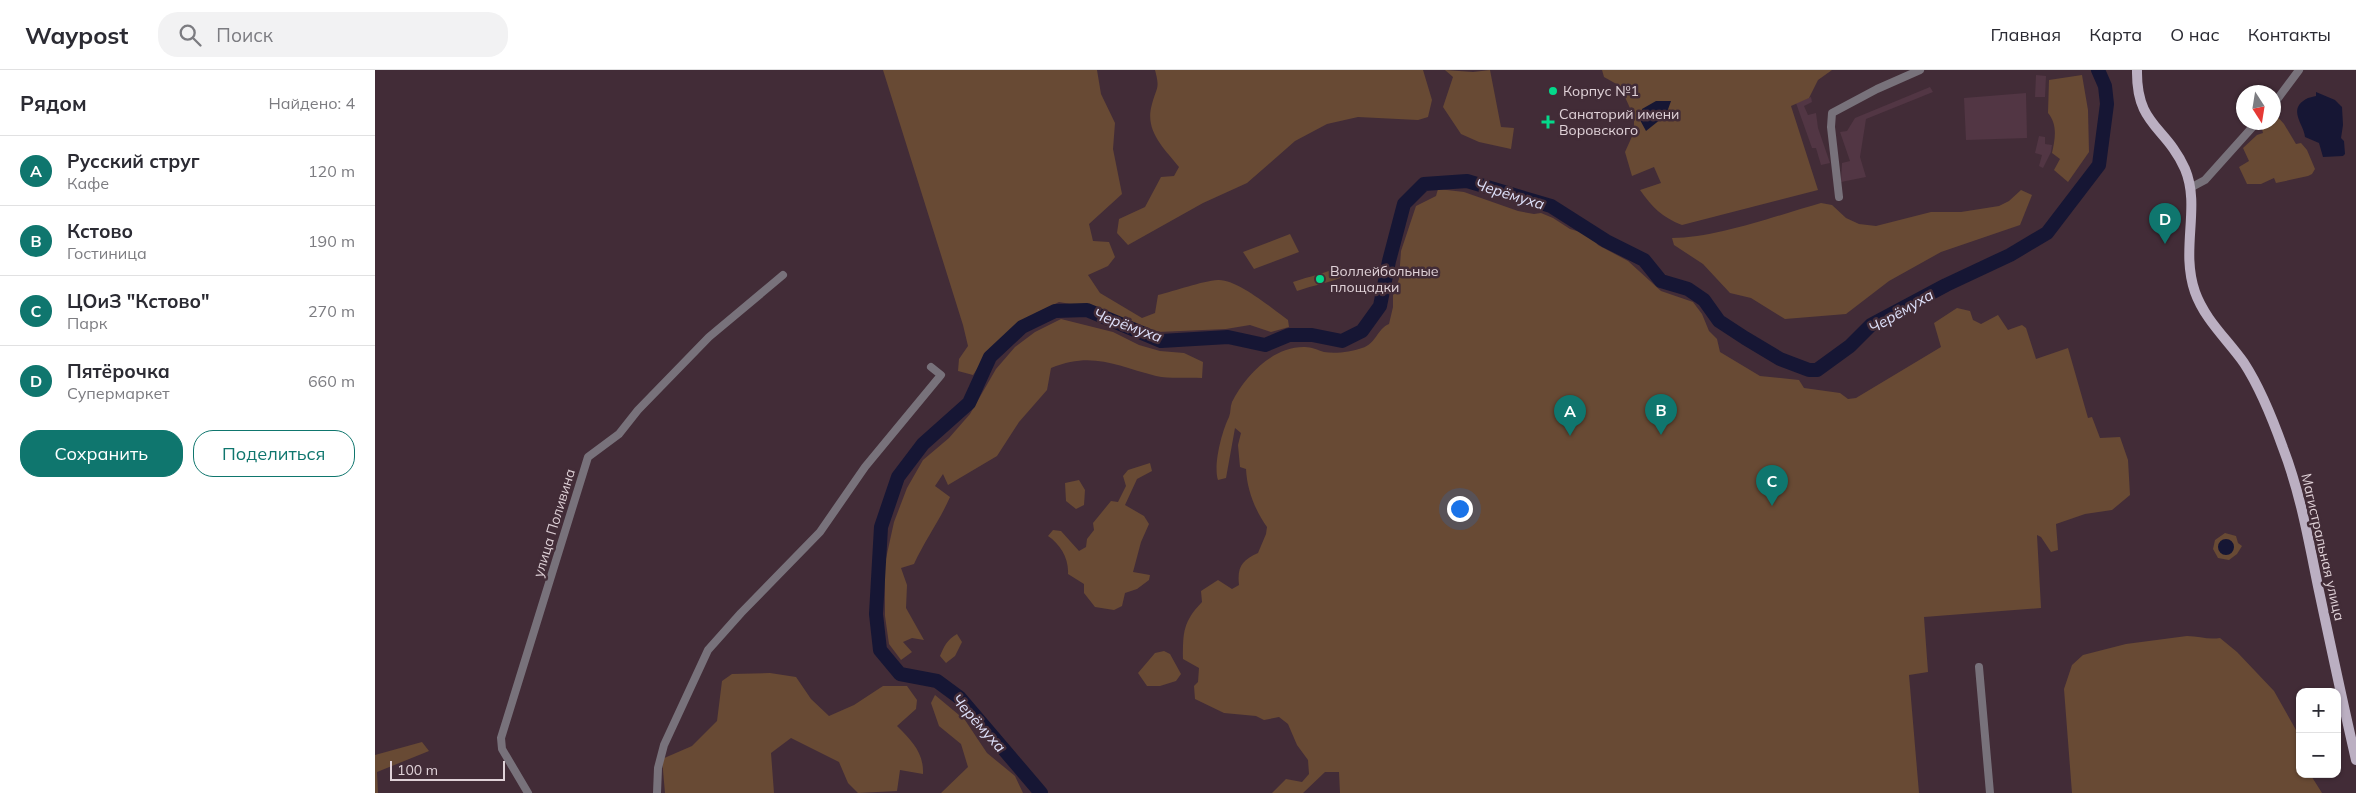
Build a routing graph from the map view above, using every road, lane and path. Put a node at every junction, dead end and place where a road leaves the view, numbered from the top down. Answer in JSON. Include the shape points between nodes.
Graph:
{"nodes":[{"id":1,"x":1920,"y":70,"type":"edge"},
{"id":2,"x":2137,"y":70,"type":"edge"},
{"id":3,"x":2299,"y":70,"type":"edge"},
{"id":4,"x":2281,"y":94,"type":"edge"},
{"id":5,"x":2250,"y":130,"type":"edge"},
{"id":6,"x":2190,"y":188,"type":"junction"},
{"id":7,"x":1839,"y":197,"type":"dead end"},
{"id":8,"x":783,"y":275,"type":"dead end"},
{"id":9,"x":931,"y":366,"type":"dead end"},
{"id":10,"x":1979,"y":667,"type":"dead end"},
{"id":11,"x":2356,"y":760,"type":"edge"},
{"id":12,"x":526,"y":792,"type":"edge"},
{"id":13,"x":657,"y":793,"type":"edge"},
{"id":14,"x":1990,"y":793,"type":"edge"}],
"edges":[{"from":1,"to":7,"type":"street","via":[[1833,113],[1831,128]]},
{"from":2,"to":6,"type":"main road","via":[[2137,89],[2142,107],[2177,155]]},
{"from":3,"to":4,"type":"street"},
{"from":5,"to":6,"type":"street","via":[[2205,180]]},
{"from":6,"to":11,"type":"main road","name":"Магистральная улица","via":[[2188,248],[2193,286],[2209,319],[2252,377],[2288,462],[2304,517]]},
{"from":8,"to":12,"type":"street","name":"улица Поливина","via":[[709,337],[619,434],[588,458],[501,738],[502,749]]},
{"from":9,"to":13,"type":"street","via":[[941,375],[865,466],[820,532],[708,650],[664,745],[658,768]]},
{"from":10,"to":14,"type":"street"}]}
